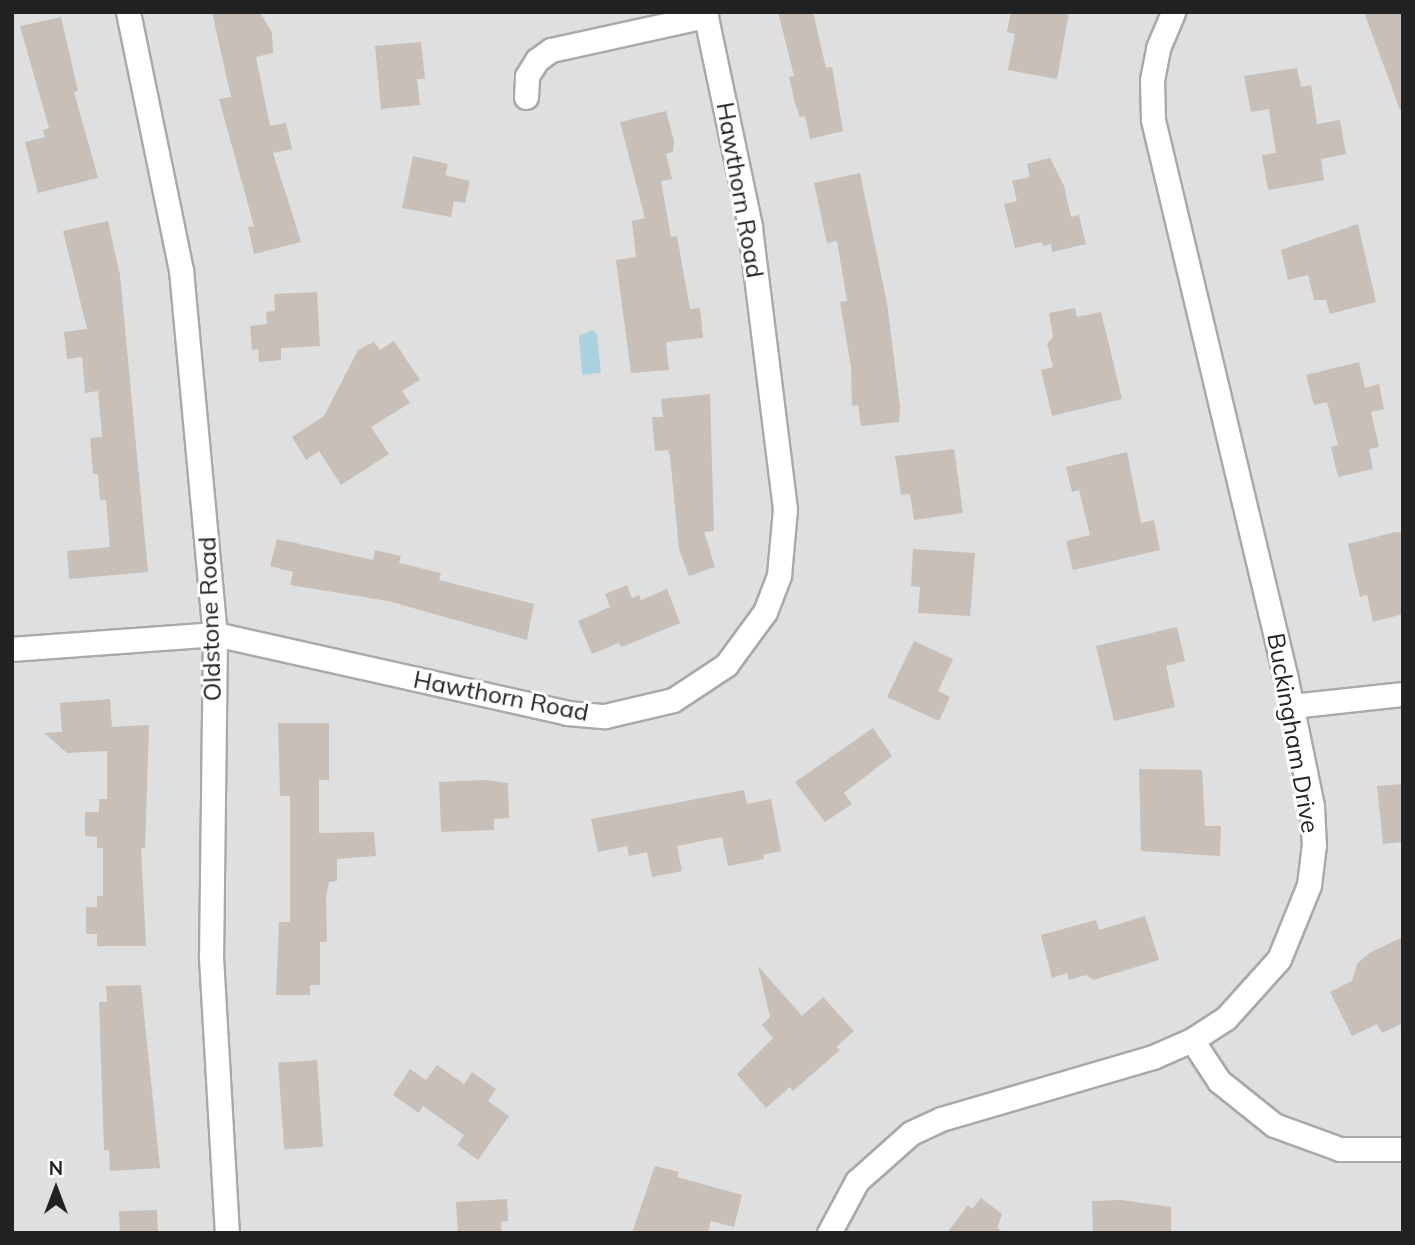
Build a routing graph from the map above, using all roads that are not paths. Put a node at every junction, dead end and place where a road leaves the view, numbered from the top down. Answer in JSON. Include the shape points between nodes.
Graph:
{"nodes":[{"id":1,"x":128,"y":12,"type":"edge"},
{"id":2,"x":1173,"y":12,"type":"edge"},
{"id":3,"x":705,"y":14,"type":"edge"},
{"id":4,"x":526,"y":97,"type":"dead end"},
{"id":5,"x":215,"y":634,"type":"junction"},
{"id":6,"x":12,"y":649,"type":"edge"},
{"id":7,"x":1403,"y":694,"type":"edge"},
{"id":8,"x":1292,"y":706,"type":"junction"},
{"id":9,"x":1192,"y":1040,"type":"junction"},
{"id":10,"x":1403,"y":1149,"type":"edge"},
{"id":11,"x":227,"y":1233,"type":"edge"},
{"id":12,"x":829,"y":1233,"type":"edge"}],
"edges":[{"from":1,"to":5,"type":"street","name":"Oldstone Road","via":[[181,270]]},
{"from":2,"to":8,"type":"street","name":"Buckingham Drive","via":[[1158,48],[1152,80],[1153,120]]},
{"from":3,"to":4,"type":"street","via":[[551,50],[537,60],[527,76]]},
{"from":3,"to":5,"type":"street","name":"Hawthorn Road","via":[[750,226],[785,509],[779,575],[747,640],[726,665],[673,700],[605,716],[567,713]]},
{"from":5,"to":6,"type":"street","name":"Hawthorn Road"},
{"from":5,"to":11,"type":"street","name":"Oldstone Road","via":[[212,957]]},
{"from":7,"to":8,"type":"street"},
{"from":8,"to":9,"type":"street","name":"Buckingham Drive","via":[[1312,806],[1314,846],[1308,886],[1285,947],[1255,991]]},
{"from":9,"to":10,"type":"street","via":[[1220,1081],[1274,1125],[1340,1149]]},
{"from":9,"to":12,"type":"street","name":"Buckingham Drive","via":[[1153,1056],[941,1119],[911,1133],[857,1181]]}]}
